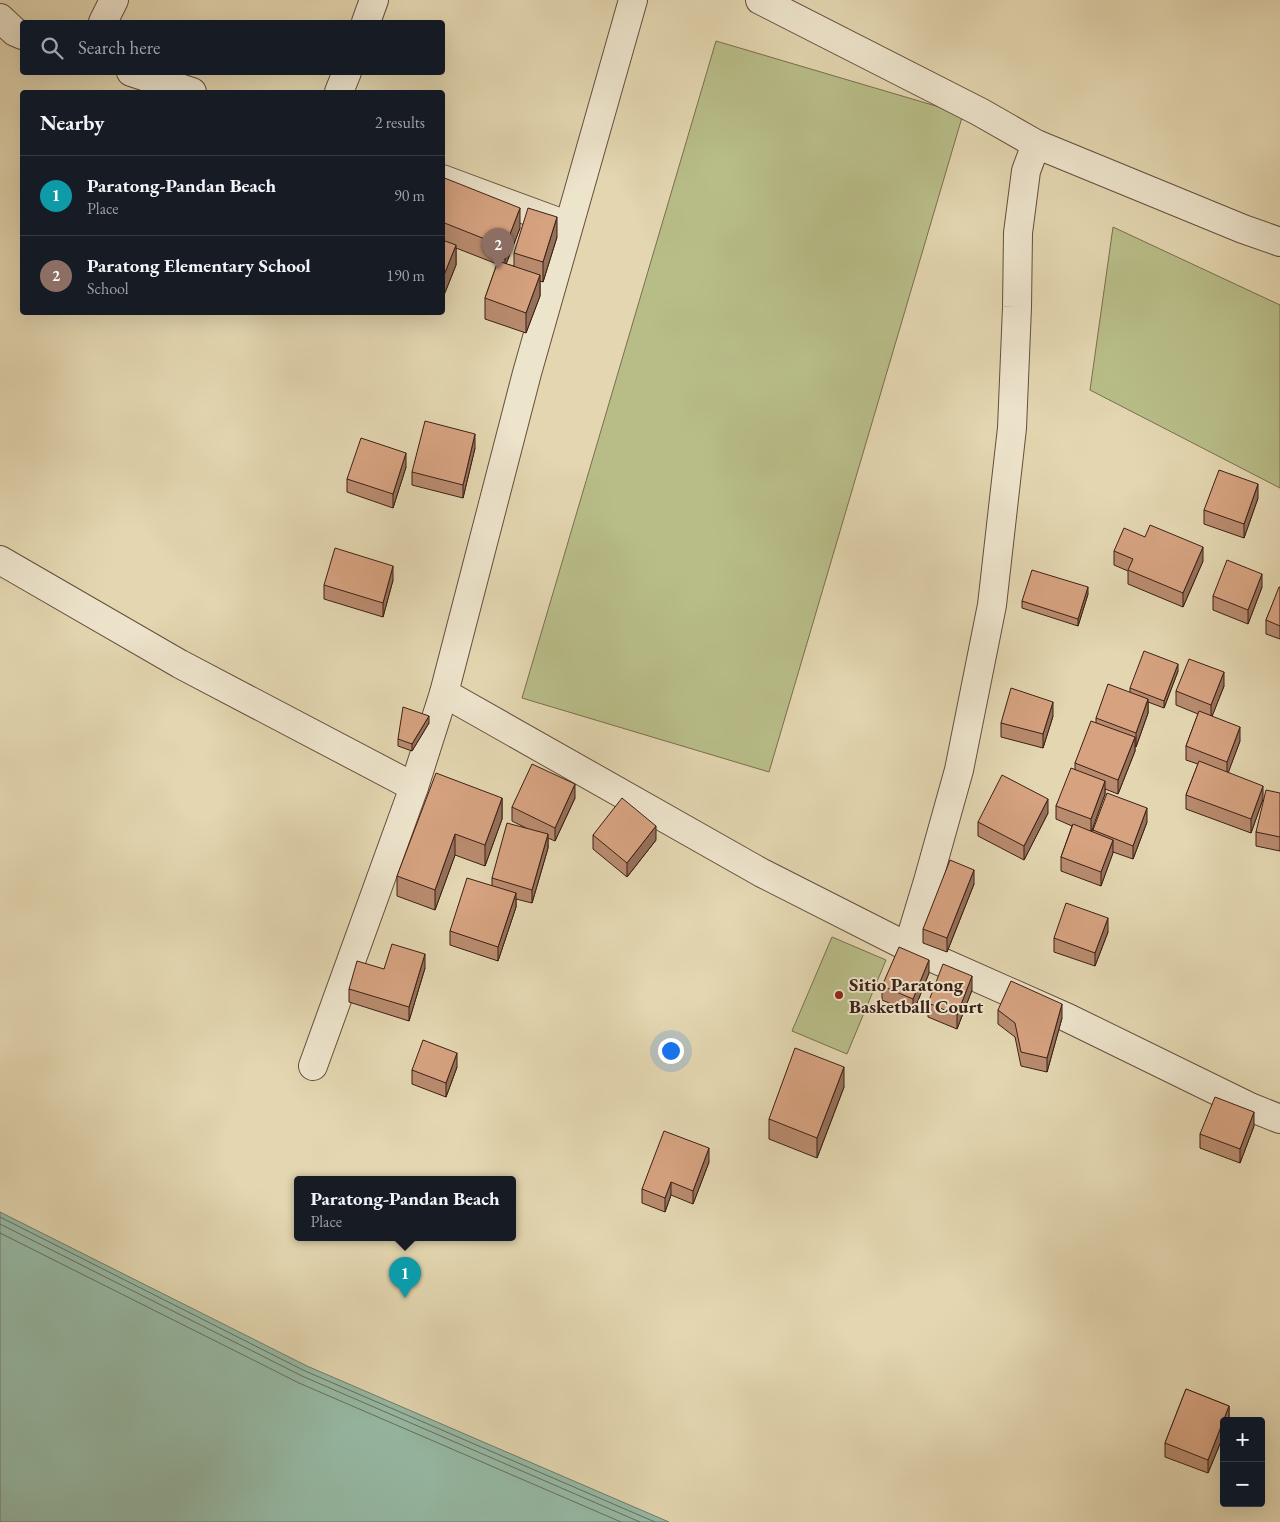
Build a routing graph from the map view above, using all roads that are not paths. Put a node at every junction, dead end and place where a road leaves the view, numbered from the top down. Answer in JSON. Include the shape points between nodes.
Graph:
{"nodes":[{"id":1,"x":114,"y":0,"type":"edge"},
{"id":2,"x":374,"y":0,"type":"edge"},
{"id":3,"x":633,"y":0,"type":"edge"},
{"id":4,"x":760,"y":0,"type":"edge"},
{"id":5,"x":0,"y":18,"type":"edge"},
{"id":6,"x":104,"y":20,"type":"edge"},
{"id":7,"x":367,"y":20,"type":"edge"},
{"id":8,"x":20,"y":34,"type":"edge"},
{"id":9,"x":140,"y":75,"type":"edge"},
{"id":10,"x":346,"y":75,"type":"edge"},
{"id":11,"x":186,"y":90,"type":"edge"},
{"id":12,"x":340,"y":90,"type":"edge"},
{"id":13,"x":1036,"y":144,"type":"junction"},
{"id":14,"x":445,"y":180,"type":"edge"},
{"id":15,"x":568,"y":226,"type":"junction"},
{"id":16,"x":1280,"y":242,"type":"edge"},
{"id":17,"x":0,"y":560,"type":"edge"},
{"id":18,"x":444,"y":693,"type":"junction"},
{"id":19,"x":414,"y":787,"type":"junction"},
{"id":20,"x":908,"y":947,"type":"junction"},
{"id":21,"x":313,"y":1066,"type":"dead end"},
{"id":22,"x":1280,"y":1119,"type":"edge"}],
"edges":[{"from":1,"to":6,"type":"street"},
{"from":2,"to":7,"type":"street"},
{"from":3,"to":15,"type":"street"},
{"from":4,"to":13,"type":"street"},
{"from":5,"to":8,"type":"street"},
{"from":9,"to":11,"type":"street"},
{"from":10,"to":12,"type":"street"},
{"from":13,"to":16,"type":"street","via":[[1243,230]]},
{"from":13,"to":20,"type":"street","via":[[1026,171],[1018,233],[1012,428],[992,604],[959,770]]},
{"from":14,"to":15,"type":"street"},
{"from":15,"to":18,"type":"street"},
{"from":17,"to":19,"type":"street","via":[[180,664]]},
{"from":18,"to":19,"type":"street"},
{"from":18,"to":20,"type":"street","via":[[762,873]]},
{"from":19,"to":21,"type":"street"},
{"from":20,"to":22,"type":"street","via":[[1068,1018],[1250,1108]]}]}
